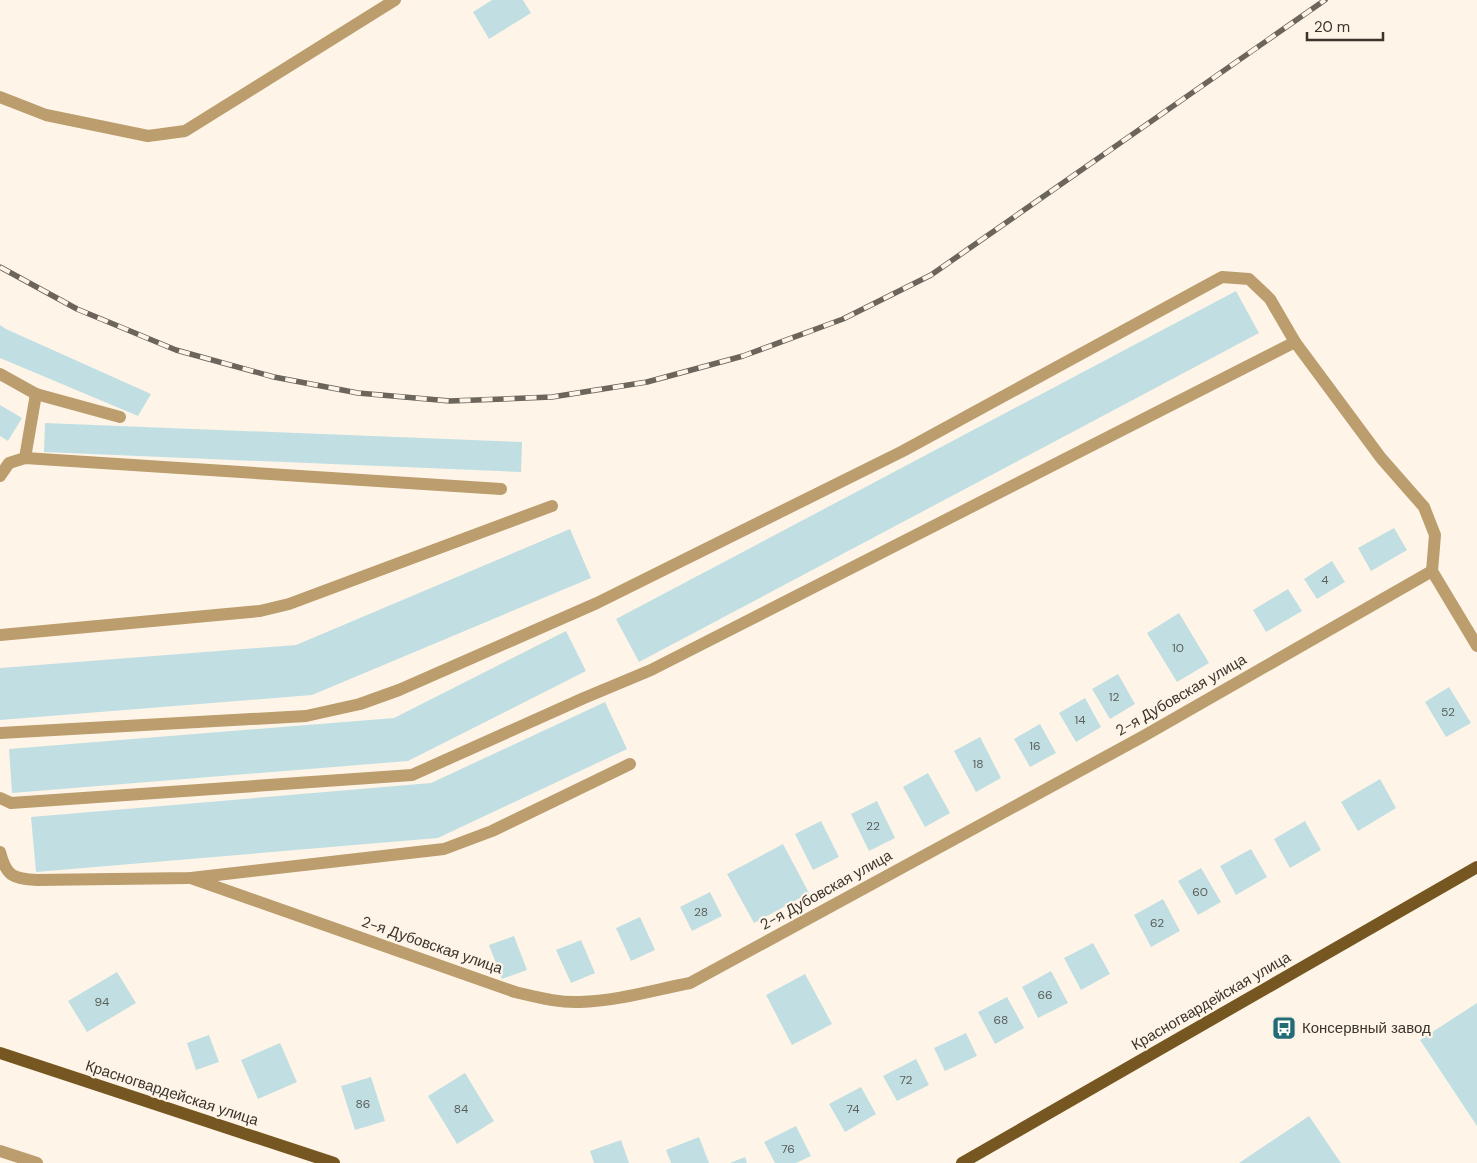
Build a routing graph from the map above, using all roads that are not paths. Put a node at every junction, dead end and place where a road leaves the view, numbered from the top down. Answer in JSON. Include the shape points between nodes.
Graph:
{"nodes":[{"id":1,"x":396,"y":0,"type":"edge"},
{"id":2,"x":0,"y":97,"type":"edge"},
{"id":3,"x":1295,"y":342,"type":"junction"},
{"id":4,"x":0,"y":374,"type":"edge"},
{"id":5,"x":36,"y":394,"type":"junction"},
{"id":6,"x":120,"y":418,"type":"dead end"},
{"id":7,"x":25,"y":458,"type":"junction"},
{"id":8,"x":0,"y":476,"type":"edge"},
{"id":9,"x":501,"y":489,"type":"dead end"},
{"id":10,"x":552,"y":506,"type":"dead end"},
{"id":11,"x":1432,"y":571,"type":"junction"},
{"id":12,"x":0,"y":634,"type":"edge"},
{"id":13,"x":1477,"y":646,"type":"edge"},
{"id":14,"x":0,"y":733,"type":"edge"},
{"id":15,"x":630,"y":764,"type":"dead end"},
{"id":16,"x":0,"y":798,"type":"edge"},
{"id":17,"x":0,"y":852,"type":"edge"},
{"id":18,"x":1477,"y":868,"type":"edge"},
{"id":19,"x":191,"y":878,"type":"junction"},
{"id":20,"x":0,"y":1053,"type":"edge"},
{"id":21,"x":0,"y":1151,"type":"edge"},
{"id":22,"x":329,"y":1162,"type":"edge"},
{"id":23,"x":37,"y":1163,"type":"edge"},
{"id":24,"x":962,"y":1163,"type":"edge"}],
"edges":[{"from":1,"to":2,"type":"street","via":[[185,131],[148,136],[46,115]]},
{"from":3,"to":11,"type":"street","via":[[1381,458],[1424,507],[1435,535]]},
{"from":3,"to":14,"type":"street","via":[[1270,299],[1249,279],[1222,277],[903,451],[597,603],[399,690],[360,704],[306,716]]},
{"from":3,"to":16,"type":"street","via":[[651,670],[412,775],[11,803]]},
{"from":4,"to":5,"type":"street"},
{"from":5,"to":6,"type":"street"},
{"from":5,"to":7,"type":"street"},
{"from":7,"to":8,"type":"street","via":[[9,463]]},
{"from":7,"to":9,"type":"street"},
{"from":10,"to":12,"type":"street","via":[[289,604],[260,611]]},
{"from":11,"to":13,"type":"street"},
{"from":11,"to":19,"type":"street","name":"2-я Дубовская улица","via":[[1142,736],[690,983],[616,998],[580,1002],[550,1000],[515,992]]},
{"from":15,"to":19,"type":"street","via":[[492,831],[444,849]]},
{"from":17,"to":19,"type":"street","via":[[4,868],[17,879]]},
{"from":18,"to":24,"type":"main road","name":"Красногвардейская улица"},
{"from":20,"to":22,"type":"main road","name":"Красногвардейская улица"},
{"from":21,"to":23,"type":"street"}]}
